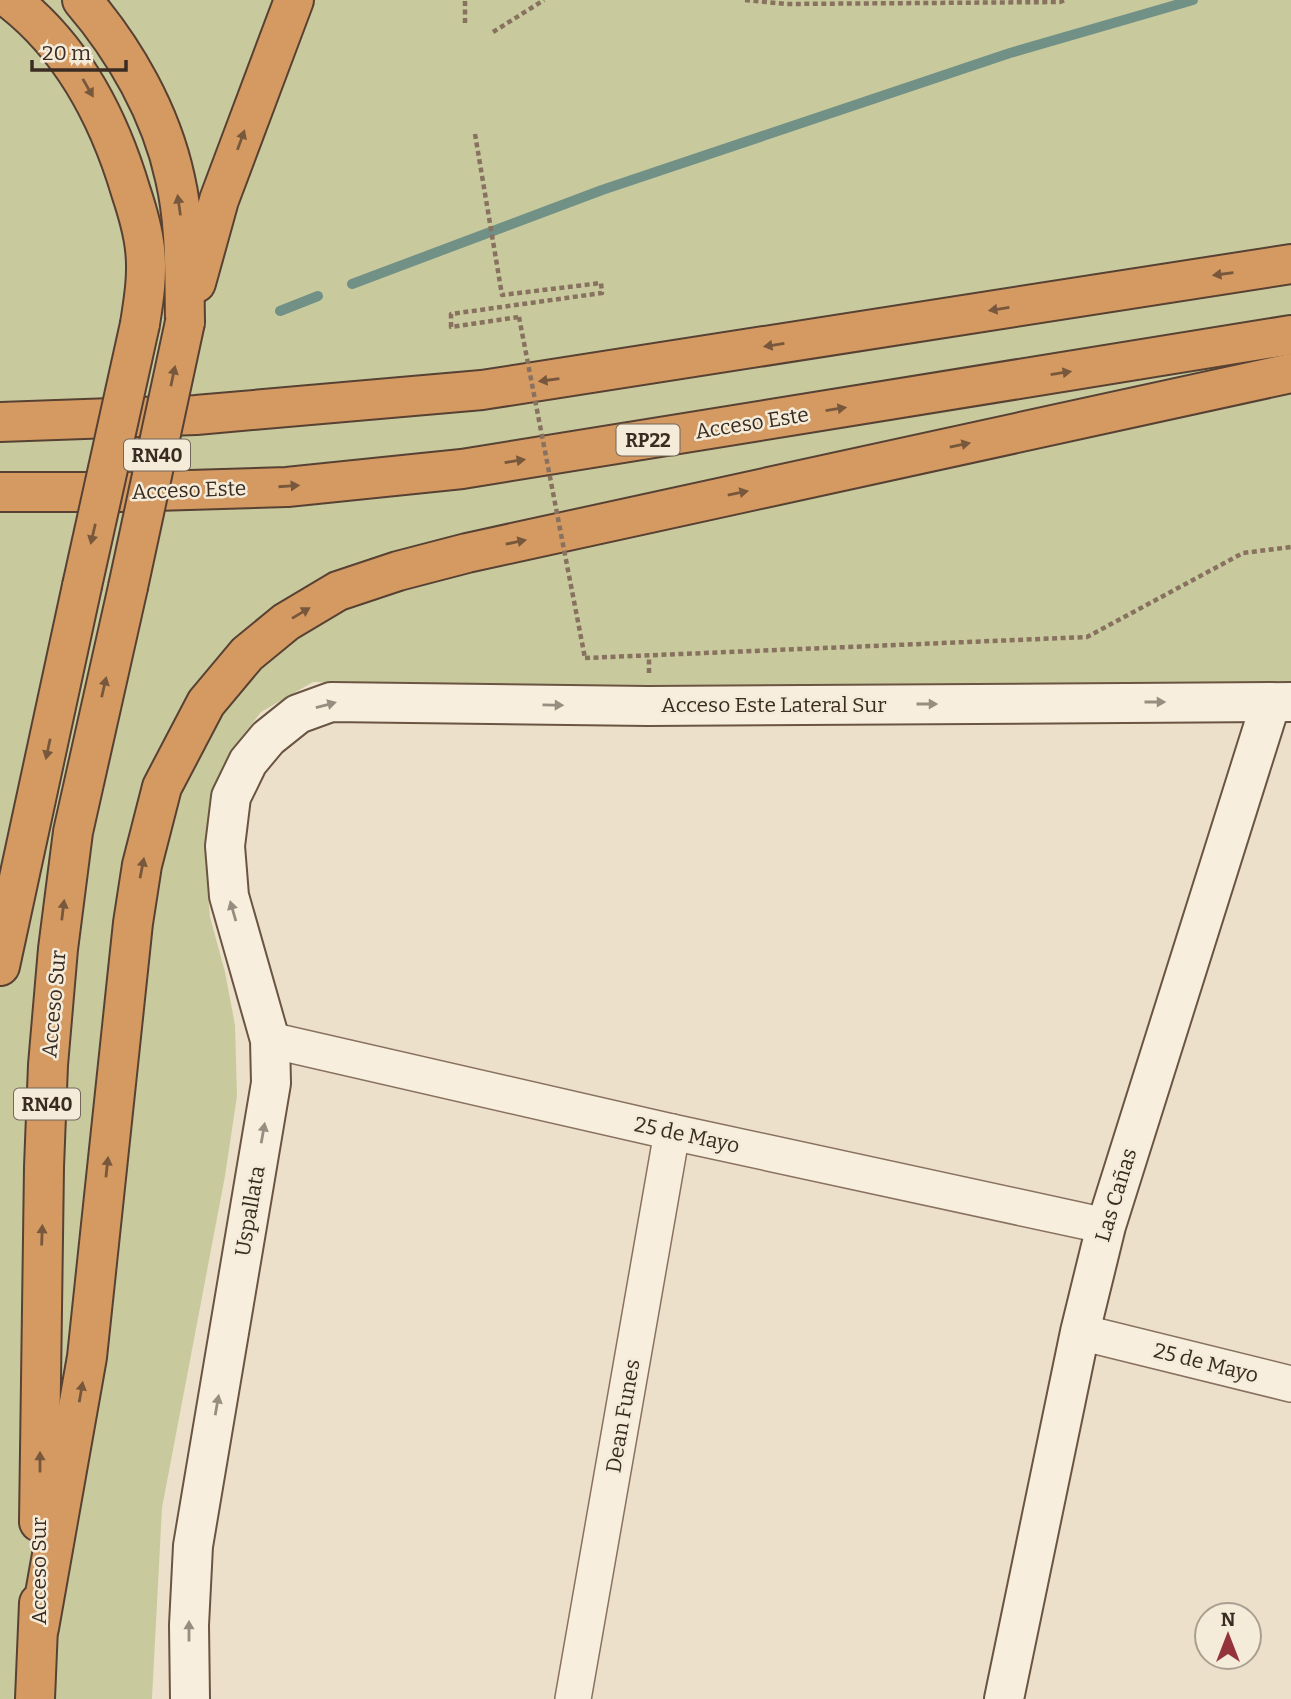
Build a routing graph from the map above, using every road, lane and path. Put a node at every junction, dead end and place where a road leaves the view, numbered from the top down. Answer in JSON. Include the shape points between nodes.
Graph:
{"nodes":[{"id":1,"x":11,"y":0,"type":"edge"},
{"id":2,"x":82,"y":0,"type":"edge"},
{"id":3,"x":293,"y":0,"type":"edge"},
{"id":4,"x":465,"y":0,"type":"edge"},
{"id":5,"x":544,"y":0,"type":"edge"},
{"id":6,"x":745,"y":0,"type":"edge"},
{"id":7,"x":1065,"y":0,"type":"edge"},
{"id":8,"x":464,"y":23,"type":"dead end"},
{"id":9,"x":493,"y":32,"type":"dead end"},
{"id":10,"x":475,"y":134,"type":"dead end"},
{"id":11,"x":1291,"y":264,"type":"edge"},
{"id":12,"x":185,"y":322,"type":"junction"},
{"id":13,"x":1291,"y":335,"type":"edge"},
{"id":14,"x":1291,"y":373,"type":"edge"},
{"id":15,"x":0,"y":419,"type":"edge"},
{"id":16,"x":0,"y":492,"type":"edge"},
{"id":17,"x":1291,"y":547,"type":"edge"},
{"id":18,"x":1281,"y":702,"type":"edge"},
{"id":19,"x":268,"y":738,"type":"joint"},
{"id":20,"x":0,"y":966,"type":"edge"},
{"id":21,"x":270,"y":1040,"type":"junction"},
{"id":22,"x":672,"y":1132,"type":"junction"},
{"id":23,"x":1106,"y":1226,"type":"junction"},
{"id":24,"x":1080,"y":1332,"type":"junction"},
{"id":25,"x":1291,"y":1384,"type":"edge"},
{"id":26,"x":39,"y":1628,"type":"junction"},
{"id":27,"x":35,"y":1699,"type":"edge"},
{"id":28,"x":190,"y":1699,"type":"edge"},
{"id":29,"x":573,"y":1699,"type":"edge"},
{"id":30,"x":1004,"y":1699,"type":"edge"}],
"edges":[{"from":1,"to":20,"type":"highway","number":"RN40","one_way":true,"bridge":true,"via":[[55,44],[104,117],[120,154],[145,249],[146,286]]},
{"from":12,"to":2,"type":"highway","one_way":true,"via":[[184,240],[167,151],[132,69]]},
{"from":12,"to":3,"type":"highway","one_way":true,"via":[[219,200]]},
{"from":4,"to":8,"type":"path"},
{"from":5,"to":9,"type":"path"},
{"from":6,"to":7,"type":"path","via":[[787,4]]},
{"from":10,"to":17,"type":"path","bridge":true,"via":[[502,295],[601,283],[602,293],[451,314],[451,327],[519,317],[585,657],[1087,637],[1243,553]]},
{"from":11,"to":15,"type":"highway","one_way":true,"via":[[482,390],[281,410]]},
{"from":26,"to":12,"type":"highway","name":"Acceso Sur","number":"RN40","one_way":true,"bridge":true,"via":[[41,1272],[48,1065],[58,949],[73,832]]},
{"from":16,"to":13,"type":"highway","name":"Acceso Este","number":"RP22","one_way":true,"via":[[287,487],[462,469]]},
{"from":26,"to":14,"type":"highway","one_way":true,"via":[[87,1357],[142,865],[162,786],[177,754],[206,703],[247,654],[286,622],[338,591],[398,571]]},
{"from":19,"to":18,"type":"street","name":"Acceso Este Lateral Sur","one_way":true,"via":[[298,714],[331,702],[648,706]]},
{"from":18,"to":23,"type":"street","name":"Las Cañas"},
{"from":21,"to":19,"type":"street","name":"Uspallata","one_way":true,"via":[[229,895],[225,846],[232,797],[248,762]]},
{"from":21,"to":22,"type":"street","name":"25 de Mayo"},
{"from":28,"to":21,"type":"street","name":"Uspallata","one_way":true,"via":[[193,1546],[271,1083]]},
{"from":22,"to":23,"type":"street","name":"25 de Mayo"},
{"from":22,"to":29,"type":"street","name":"Dean Funes"},
{"from":23,"to":24,"type":"street","name":"Las Cañas"},
{"from":24,"to":25,"type":"street","name":"25 de Mayo"},
{"from":24,"to":30,"type":"street","name":"Las Cañas"},
{"from":26,"to":27,"type":"highway","name":"Acceso Sur","number":"RN40"}]}
